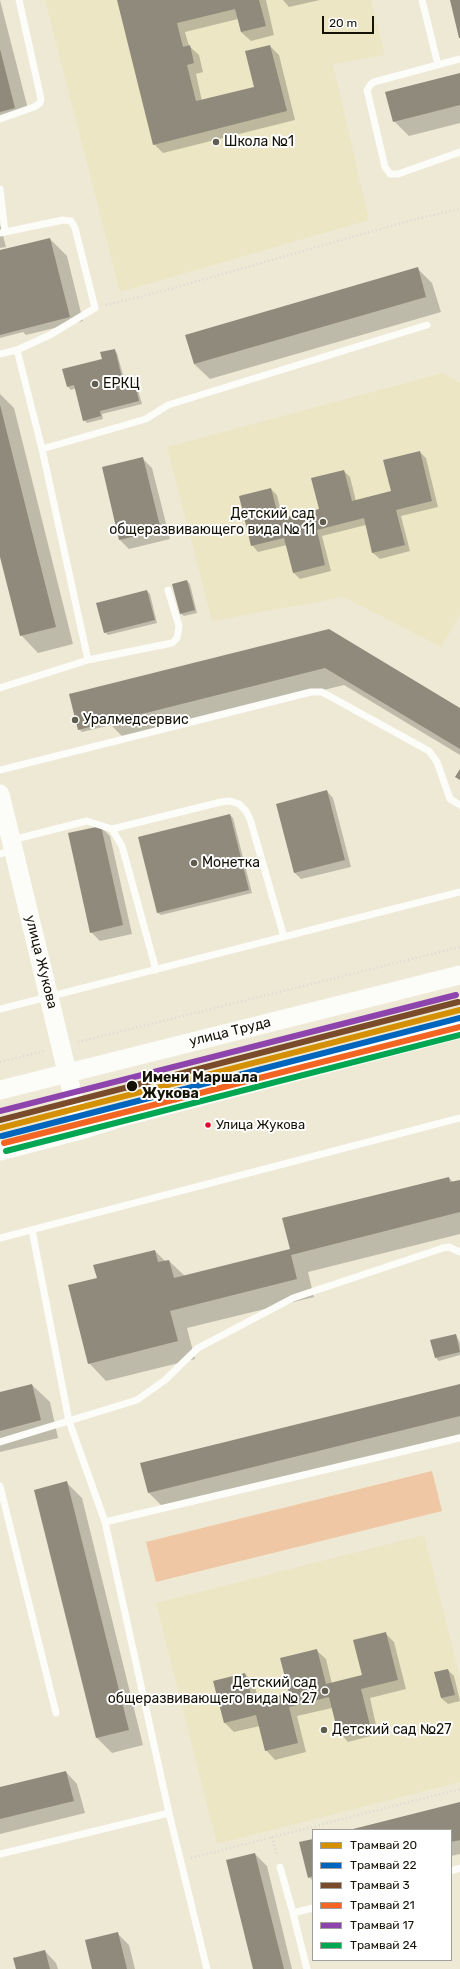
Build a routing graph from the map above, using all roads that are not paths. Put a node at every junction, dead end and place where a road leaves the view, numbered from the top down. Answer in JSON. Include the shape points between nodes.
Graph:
{"nodes":[{"id":1,"x":19,"y":0,"type":"edge"},
{"id":2,"x":422,"y":0,"type":"edge"},
{"id":3,"x":460,"y":59,"type":"edge"},
{"id":4,"x":438,"y":65,"type":"junction"},
{"id":5,"x":0,"y":119,"type":"edge"},
{"id":6,"x":460,"y":152,"type":"edge"},
{"id":7,"x":0,"y":189,"type":"edge"},
{"id":8,"x":2,"y":232,"type":"edge"},
{"id":9,"x":427,"y":325,"type":"dead end"},
{"id":10,"x":17,"y":350,"type":"junction"},
{"id":11,"x":0,"y":354,"type":"edge"},
{"id":12,"x":42,"y":449,"type":"junction"},
{"id":13,"x":168,"y":590,"type":"dead end"},
{"id":14,"x":88,"y":660,"type":"junction"},
{"id":15,"x":0,"y":688,"type":"edge"},
{"id":16,"x":0,"y":770,"type":"edge"},
{"id":17,"x":0,"y":794,"type":"edge"},
{"id":18,"x":460,"y":805,"type":"edge"},
{"id":19,"x":112,"y":829,"type":"junction"},
{"id":20,"x":9,"y":848,"type":"edge"},
{"id":21,"x":460,"y":892,"type":"edge"},
{"id":22,"x":284,"y":937,"type":"junction"},
{"id":23,"x":156,"y":970,"type":"junction"},
{"id":24,"x":460,"y":975,"type":"edge"},
{"id":25,"x":49,"y":996,"type":"junction"},
{"id":26,"x":0,"y":1009,"type":"edge"},
{"id":27,"x":460,"y":1029,"type":"edge"},
{"id":28,"x":68,"y":1072,"type":"junction"},
{"id":29,"x":0,"y":1090,"type":"edge"},
{"id":30,"x":460,"y":1118,"type":"edge"},
{"id":31,"x":81,"y":1130,"type":"junction"},
{"id":32,"x":0,"y":1150,"type":"edge"},
{"id":33,"x":32,"y":1230,"type":"junction"},
{"id":34,"x":0,"y":1238,"type":"edge"},
{"id":35,"x":460,"y":1252,"type":"edge"},
{"id":36,"x":69,"y":1421,"type":"junction"},
{"id":37,"x":460,"y":1438,"type":"edge"},
{"id":38,"x":0,"y":1442,"type":"edge"},
{"id":39,"x":0,"y":1486,"type":"edge"},
{"id":40,"x":105,"y":1522,"type":"junction"},
{"id":41,"x":56,"y":1713,"type":"dead end"},
{"id":42,"x":169,"y":1813,"type":"junction"},
{"id":43,"x":0,"y":1854,"type":"edge"},
{"id":44,"x":280,"y":1867,"type":"road end"},
{"id":45,"x":312,"y":1908,"type":"edge"},
{"id":46,"x":294,"y":1913,"type":"junction"},
{"id":47,"x":207,"y":1969,"type":"edge"},
{"id":48,"x":307,"y":1969,"type":"edge"}],
"edges":[{"from":1,"to":5,"type":"lane","via":[[41,99],[34,107]]},
{"from":2,"to":4,"type":"lane"},
{"from":3,"to":4,"type":"lane"},
{"from":4,"to":6,"type":"lane","via":[[374,82],[368,87],[367,94],[385,167],[390,174],[398,174]]},
{"from":7,"to":8,"type":"lane"},
{"from":8,"to":10,"type":"lane","via":[[63,220],[71,221],[95,308],[50,335]]},
{"from":9,"to":12,"type":"lane","via":[[168,405],[146,419]]},
{"from":10,"to":11,"type":"lane"},
{"from":10,"to":12,"type":"lane"},
{"from":12,"to":14,"type":"lane"},
{"from":13,"to":14,"type":"lane","via":[[179,626],[177,638],[172,643]]},
{"from":14,"to":15,"type":"lane"},
{"from":16,"to":18,"type":"lane","via":[[311,692],[322,692],[429,751],[437,762],[450,799]]},
{"from":17,"to":20,"type":"main road","name":"улица Жукова"},
{"from":19,"to":20,"type":"lane","via":[[87,821]]},
{"from":19,"to":22,"type":"lane","via":[[221,802],[239,804],[250,819]]},
{"from":19,"to":23,"type":"lane","via":[[122,846]]},
{"from":20,"to":25,"type":"main road","name":"улица Жукова"},
{"from":21,"to":22,"type":"lane"},
{"from":22,"to":23,"type":"lane"},
{"from":23,"to":25,"type":"lane"},
{"from":24,"to":28,"type":"main road","name":"улица Труда"},
{"from":25,"to":26,"type":"lane"},
{"from":25,"to":28,"type":"main road","name":"улица Жукова"},
{"from":27,"to":31,"type":"main road","via":[[133,1114]]},
{"from":28,"to":29,"type":"main road","name":"улица Труда"},
{"from":28,"to":31,"type":"main road","name":"улица Жукова"},
{"from":30,"to":33,"type":"lane"},
{"from":31,"to":32,"type":"main road"},
{"from":33,"to":34,"type":"lane"},
{"from":33,"to":36,"type":"lane"},
{"from":35,"to":36,"type":"lane","via":[[449,1247],[443,1248],[293,1298],[198,1348],[165,1380],[137,1400]]},
{"from":36,"to":38,"type":"lane"},
{"from":36,"to":40,"type":"lane"},
{"from":37,"to":40,"type":"lane"},
{"from":39,"to":41,"type":"lane"},
{"from":40,"to":42,"type":"lane"},
{"from":42,"to":43,"type":"lane"},
{"from":42,"to":47,"type":"lane"},
{"from":44,"to":46,"type":"lane"},
{"from":45,"to":46,"type":"lane"},
{"from":46,"to":48,"type":"lane"}]}
